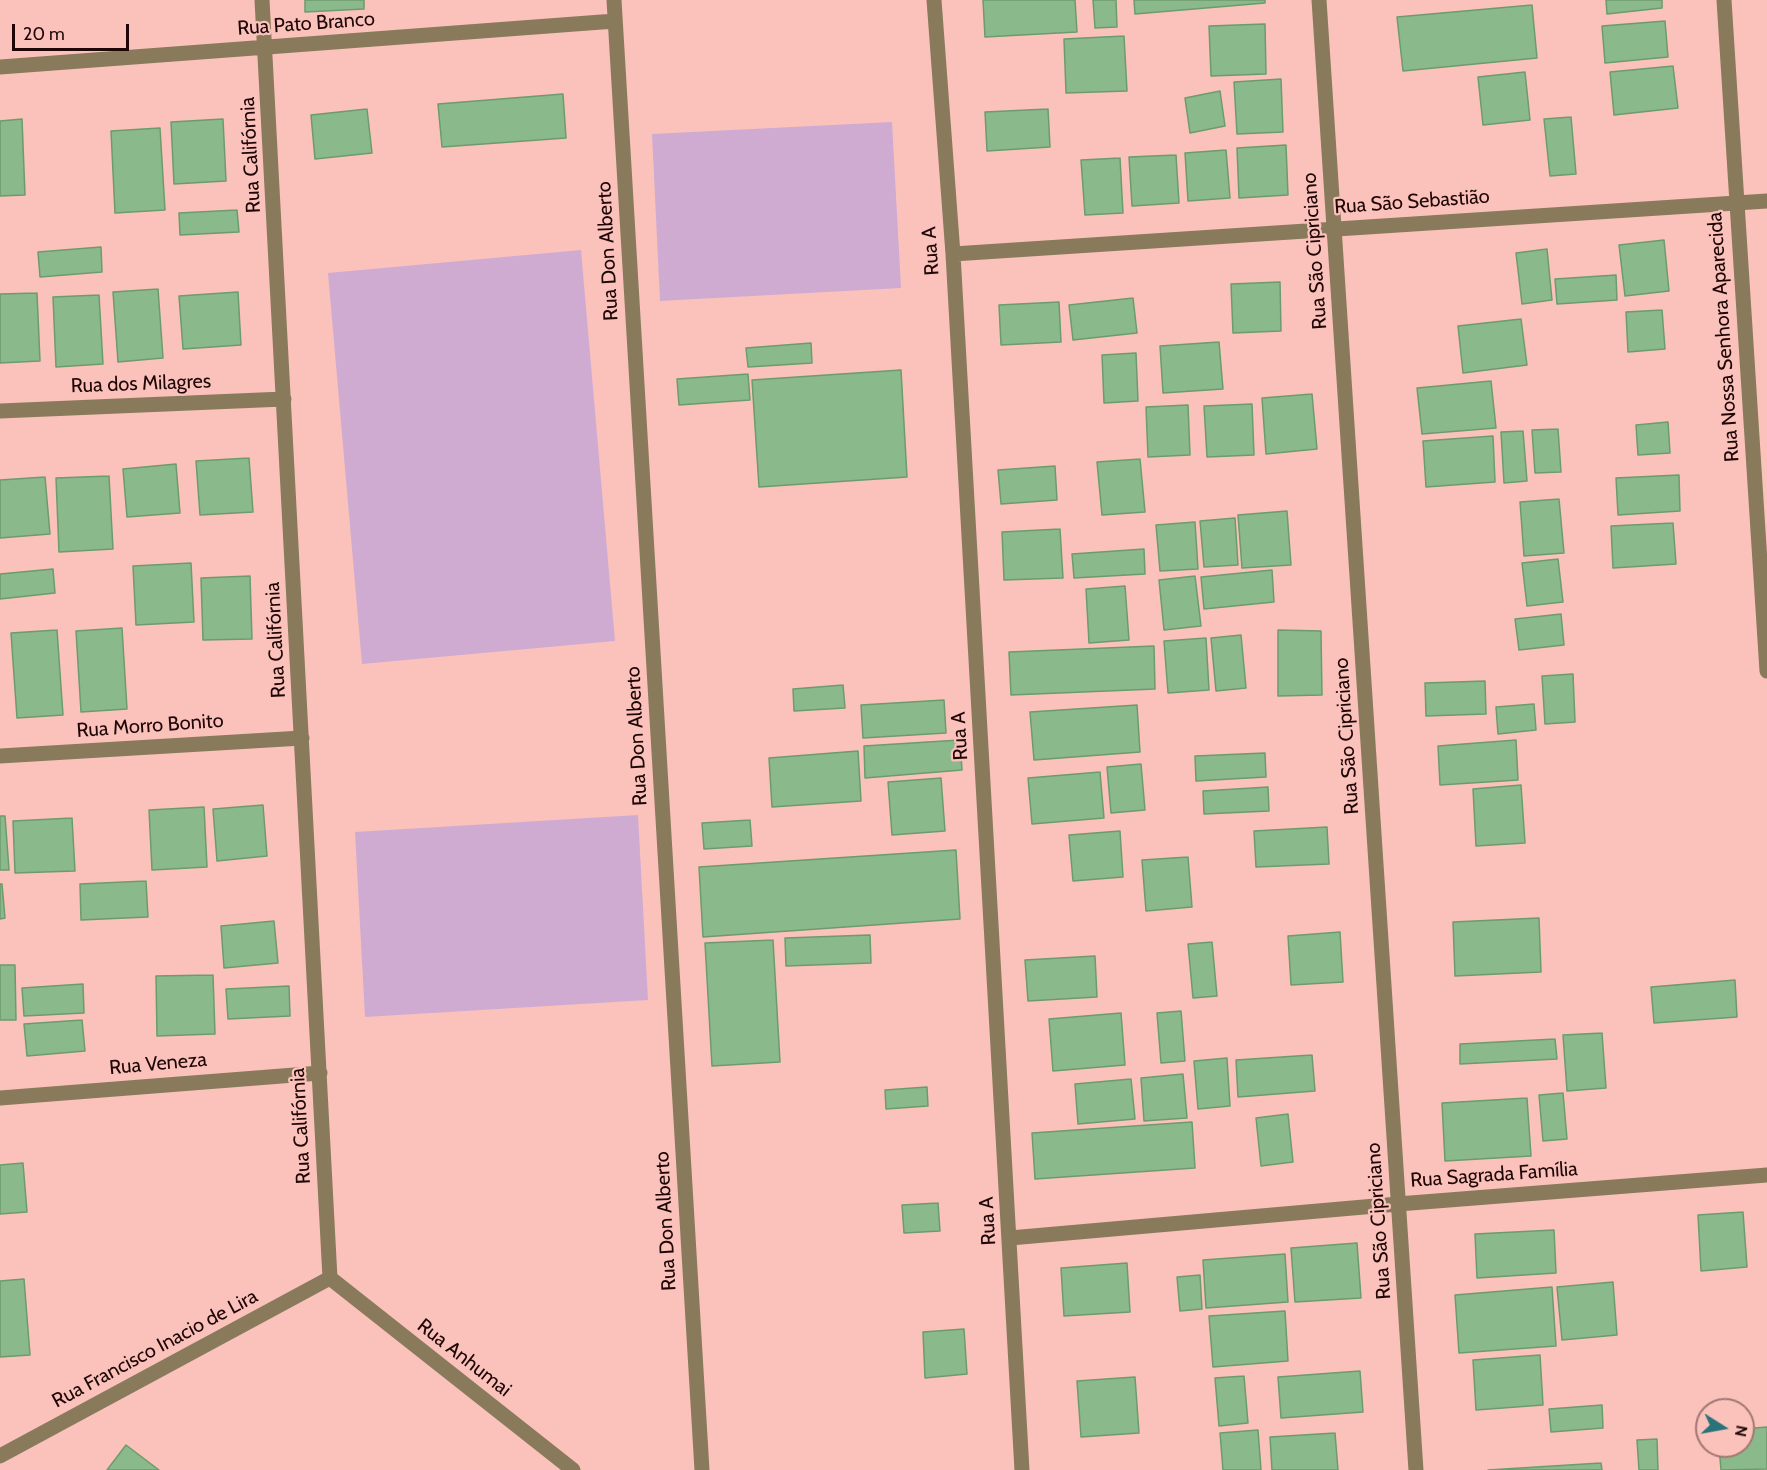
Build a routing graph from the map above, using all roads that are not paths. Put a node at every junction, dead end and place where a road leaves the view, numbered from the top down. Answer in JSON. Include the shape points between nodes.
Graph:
{"nodes":[{"id":1,"x":262,"y":0,"type":"edge"},
{"id":2,"x":614,"y":0,"type":"edge"},
{"id":3,"x":934,"y":0,"type":"edge"},
{"id":4,"x":1319,"y":0,"type":"edge"},
{"id":5,"x":1724,"y":0,"type":"edge"},
{"id":6,"x":615,"y":21,"type":"junction"},
{"id":7,"x":266,"y":48,"type":"junction"},
{"id":8,"x":0,"y":67,"type":"edge"},
{"id":9,"x":1767,"y":201,"type":"edge"},
{"id":10,"x":1737,"y":202,"type":"junction"},
{"id":11,"x":1334,"y":228,"type":"junction"},
{"id":12,"x":953,"y":254,"type":"junction"},
{"id":13,"x":284,"y":399,"type":"junction"},
{"id":14,"x":0,"y":411,"type":"edge"},
{"id":15,"x":1767,"y":671,"type":"edge"},
{"id":16,"x":302,"y":738,"type":"junction"},
{"id":17,"x":0,"y":756,"type":"edge"},
{"id":18,"x":320,"y":1073,"type":"junction"},
{"id":19,"x":0,"y":1098,"type":"edge"},
{"id":20,"x":1767,"y":1175,"type":"edge"},
{"id":21,"x":1398,"y":1204,"type":"junction"},
{"id":22,"x":1010,"y":1238,"type":"junction"},
{"id":23,"x":330,"y":1278,"type":"junction"},
{"id":24,"x":0,"y":1456,"type":"edge"},
{"id":25,"x":573,"y":1470,"type":"edge"},
{"id":26,"x":702,"y":1470,"type":"edge"},
{"id":27,"x":1022,"y":1470,"type":"edge"},
{"id":28,"x":1416,"y":1470,"type":"edge"}],
"edges":[{"from":1,"to":7,"type":"street","name":"Rua Califórnia"},
{"from":2,"to":6,"type":"street","name":"Rua Don Alberto"},
{"from":3,"to":12,"type":"street","name":"Rua A"},
{"from":4,"to":11,"type":"street","name":"Rua São Cipriciano"},
{"from":5,"to":10,"type":"street","name":"Rua Nossa Senhora Aparecida"},
{"from":6,"to":7,"type":"street","name":"Rua Pato Branco"},
{"from":6,"to":26,"type":"street","name":"Rua Don Alberto"},
{"from":7,"to":8,"type":"street","name":"Rua Pato Branco"},
{"from":7,"to":13,"type":"street","name":"Rua Califórnia"},
{"from":9,"to":10,"type":"street","name":"Rua São Sebastião"},
{"from":10,"to":11,"type":"street","name":"Rua São Sebastião"},
{"from":10,"to":15,"type":"street","name":"Rua Nossa Senhora Aparecida"},
{"from":11,"to":12,"type":"street","name":"Rua São Sebastião"},
{"from":11,"to":21,"type":"street","name":"Rua São Cipriciano"},
{"from":12,"to":22,"type":"street","name":"Rua A"},
{"from":13,"to":14,"type":"street","name":"Rua dos Milagres"},
{"from":13,"to":16,"type":"street","name":"Rua Califórnia"},
{"from":16,"to":17,"type":"street","name":"Rua Morro Bonito"},
{"from":16,"to":18,"type":"street","name":"Rua Califórnia"},
{"from":18,"to":19,"type":"street","name":"Rua Veneza"},
{"from":18,"to":23,"type":"street","name":"Rua Califórnia"},
{"from":20,"to":21,"type":"street","name":"Rua Sagrada Família"},
{"from":21,"to":22,"type":"street","name":"Rua Sagrada Família"},
{"from":21,"to":28,"type":"street","name":"Rua São Cipriciano"},
{"from":22,"to":27,"type":"street","name":"Rua A"},
{"from":23,"to":24,"type":"street","name":"Rua Francisco Inacio de Lira"},
{"from":23,"to":25,"type":"street","name":"Rua Anhumai"}]}
